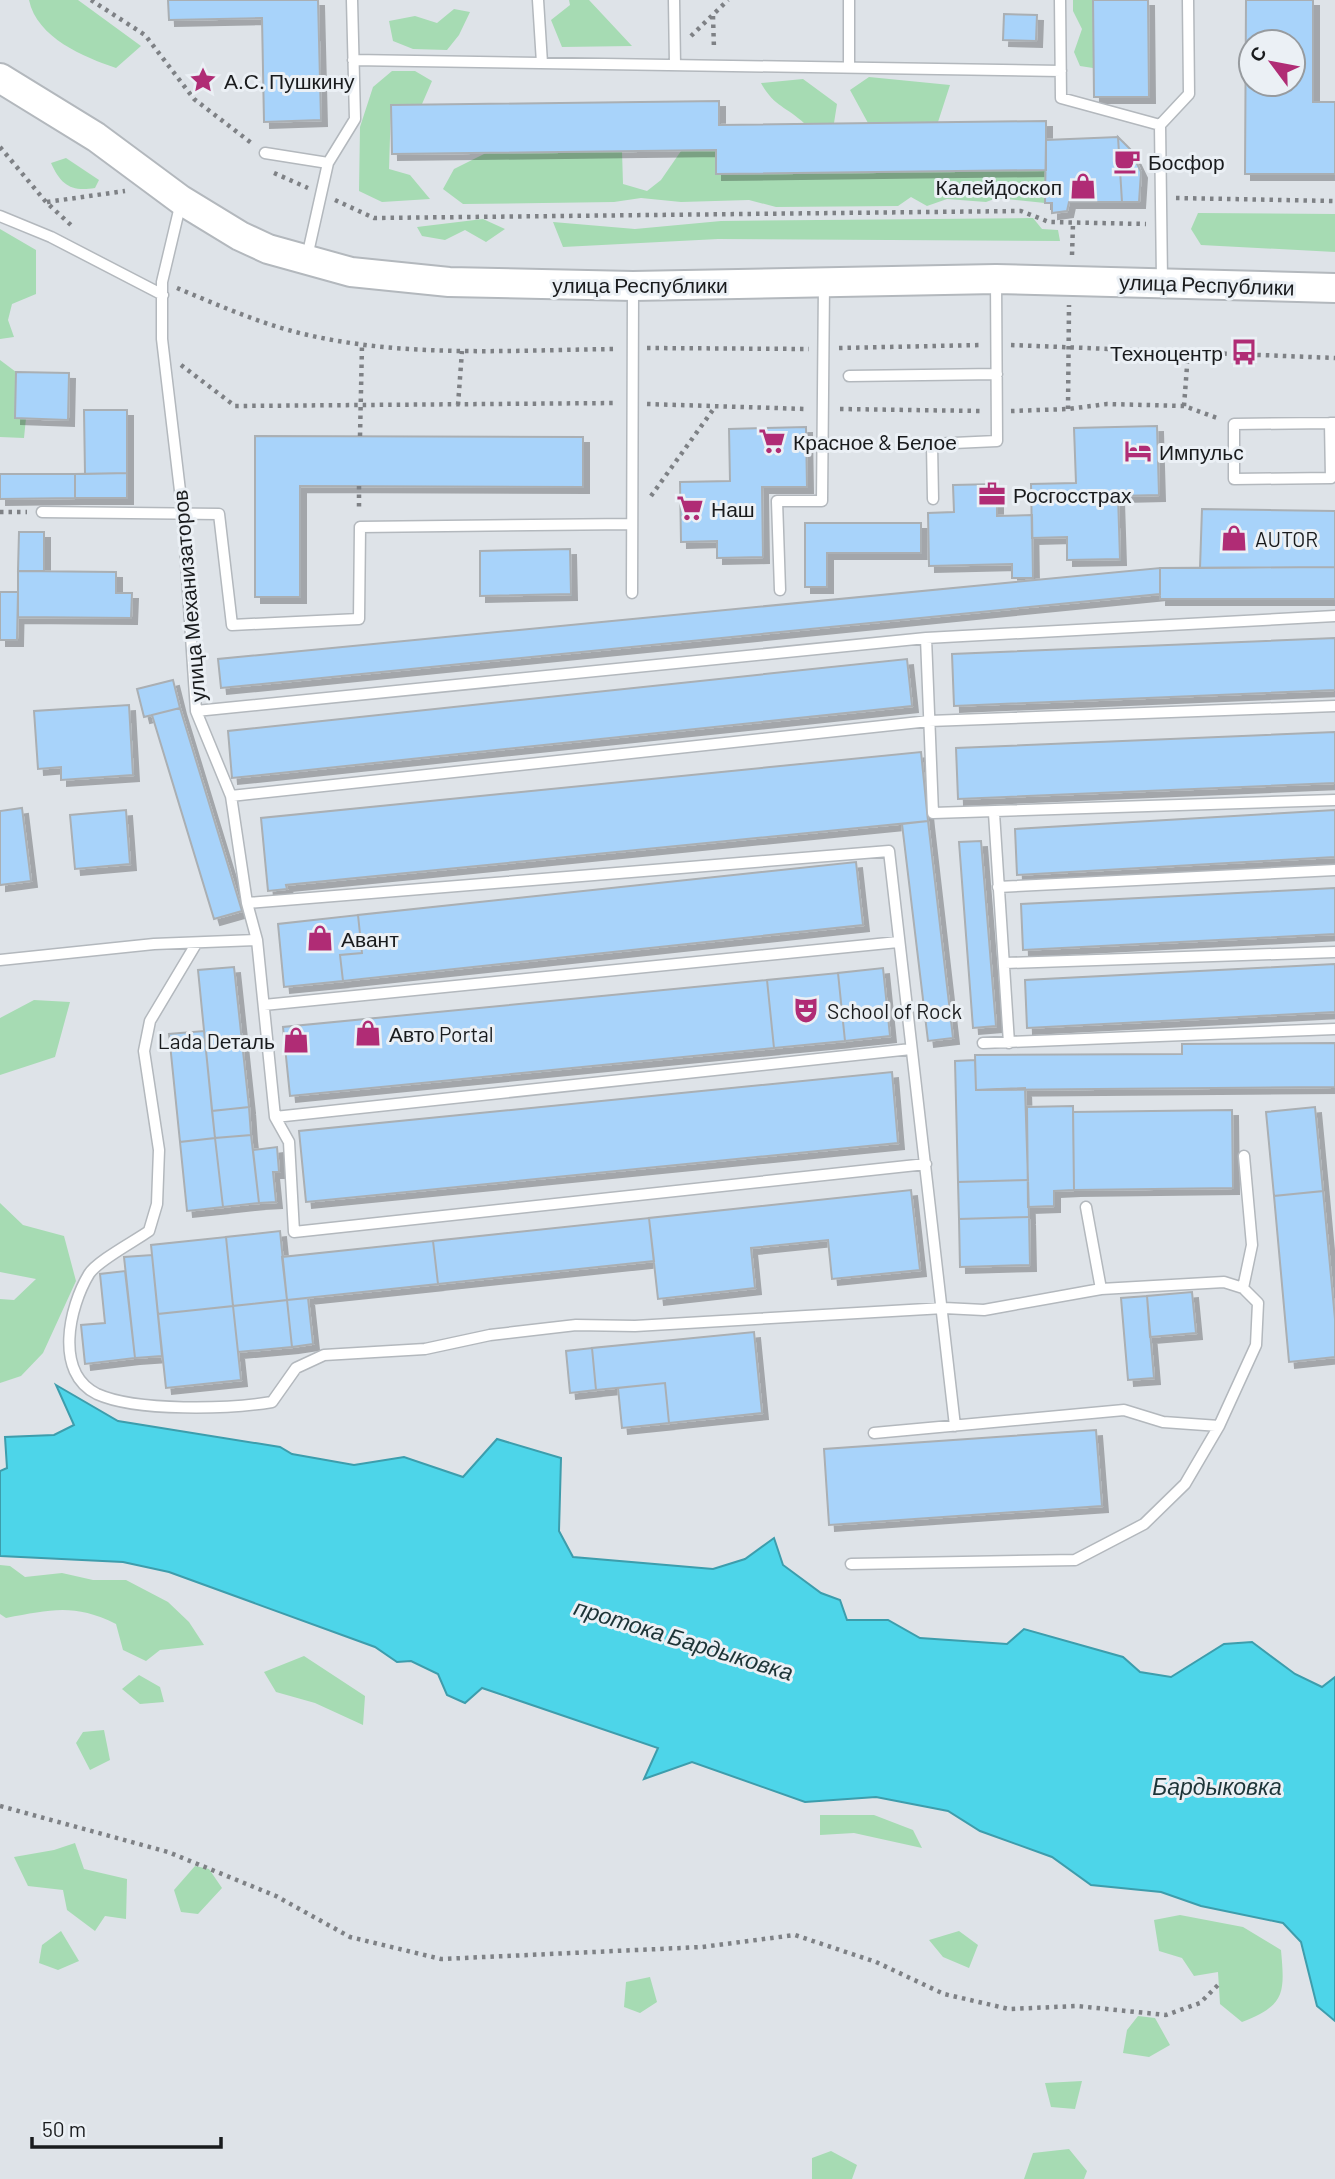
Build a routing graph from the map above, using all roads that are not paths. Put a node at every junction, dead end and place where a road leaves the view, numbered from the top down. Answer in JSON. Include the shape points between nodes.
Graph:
{"nodes":[{"id":1,"x":352,"y":0,"type":"edge"},
{"id":2,"x":538,"y":0,"type":"edge"},
{"id":3,"x":674,"y":0,"type":"edge"},
{"id":4,"x":849,"y":0,"type":"edge"},
{"id":5,"x":1060,"y":0,"type":"edge"},
{"id":6,"x":1188,"y":0,"type":"edge"},
{"id":7,"x":354,"y":60,"type":"junction"},
{"id":8,"x":542,"y":63,"type":"junction"},
{"id":9,"x":675,"y":65,"type":"junction"},
{"id":10,"x":849,"y":68,"type":"junction"},
{"id":11,"x":1061,"y":71,"type":"junction"},
{"id":12,"x":0,"y":78,"type":"edge"},
{"id":13,"x":1160,"y":125,"type":"junction"},
{"id":14,"x":265,"y":153,"type":"road end"},
{"id":15,"x":328,"y":163,"type":"junction"},
{"id":16,"x":181,"y":200,"type":"junction"},
{"id":17,"x":0,"y":216,"type":"edge"},
{"id":18,"x":306,"y":261,"type":"junction"},
{"id":19,"x":996,"y":279,"type":"junction"},
{"id":20,"x":824,"y":282,"type":"junction"},
{"id":21,"x":1161,"y":282,"type":"junction"},
{"id":22,"x":633,"y":286,"type":"junction"},
{"id":23,"x":1335,"y":288,"type":"edge"},
{"id":24,"x":163,"y":295,"type":"junction"},
{"id":25,"x":997,"y":374,"type":"junction"},
{"id":26,"x":849,"y":376,"type":"dead end"},
{"id":27,"x":1333,"y":423,"type":"edge"},
{"id":28,"x":933,"y":499,"type":"dead end"},
{"id":29,"x":42,"y":512,"type":"road end"},
{"id":30,"x":183,"y":516,"type":"junction"},
{"id":31,"x":631,"y":524,"type":"junction"},
{"id":32,"x":780,"y":590,"type":"dead end"},
{"id":33,"x":632,"y":593,"type":"dead end"},
{"id":34,"x":1335,"y":616,"type":"edge"},
{"id":35,"x":926,"y":638,"type":"junction"},
{"id":36,"x":1335,"y":706,"type":"edge"},
{"id":37,"x":196,"y":711,"type":"junction"},
{"id":38,"x":929,"y":720,"type":"junction"},
{"id":39,"x":231,"y":796,"type":"junction"},
{"id":40,"x":1335,"y":800,"type":"edge"},
{"id":41,"x":994,"y":813,"type":"junction"},
{"id":42,"x":1335,"y":870,"type":"edge"},
{"id":43,"x":998,"y":887,"type":"junction"},
{"id":44,"x":247,"y":902,"type":"junction"},
{"id":45,"x":257,"y":940,"type":"junction"},
{"id":46,"x":898,"y":942,"type":"junction"},
{"id":47,"x":196,"y":944,"type":"junction"},
{"id":48,"x":1335,"y":952,"type":"edge"},
{"id":49,"x":0,"y":960,"type":"edge"},
{"id":50,"x":1005,"y":964,"type":"junction"},
{"id":51,"x":264,"y":1005,"type":"junction"},
{"id":52,"x":1335,"y":1029,"type":"edge"},
{"id":53,"x":982,"y":1043,"type":"dead end"},
{"id":54,"x":1009,"y":1043,"type":"junction"},
{"id":55,"x":911,"y":1049,"type":"junction"},
{"id":56,"x":275,"y":1117,"type":"junction"},
{"id":57,"x":1244,"y":1156,"type":"dead end"},
{"id":58,"x":926,"y":1164,"type":"junction"},
{"id":59,"x":1086,"y":1207,"type":"dead end"},
{"id":60,"x":1242,"y":1288,"type":"junction"},
{"id":61,"x":1101,"y":1289,"type":"junction"},
{"id":62,"x":944,"y":1308,"type":"junction"},
{"id":63,"x":955,"y":1426,"type":"junction"},
{"id":64,"x":1219,"y":1426,"type":"junction"},
{"id":65,"x":874,"y":1433,"type":"dead end"},
{"id":66,"x":851,"y":1564,"type":"dead end"}],
"edges":[{"from":1,"to":7,"type":"lane"},
{"from":2,"to":8,"type":"lane"},
{"from":3,"to":9,"type":"lane"},
{"from":4,"to":10,"type":"lane"},
{"from":5,"to":11,"type":"lane"},
{"from":6,"to":13,"type":"lane","via":[[1189,94]]},
{"from":7,"to":8,"type":"lane"},
{"from":7,"to":15,"type":"lane","via":[[355,119]]},
{"from":8,"to":9,"type":"lane"},
{"from":9,"to":10,"type":"lane"},
{"from":10,"to":11,"type":"lane"},
{"from":11,"to":13,"type":"lane","via":[[1061,98]]},
{"from":12,"to":16,"type":"main road","name":"улица Республики","via":[[96,137]]},
{"from":13,"to":21,"type":"lane"},
{"from":14,"to":15,"type":"lane"},
{"from":15,"to":18,"type":"lane"},
{"from":16,"to":18,"type":"main road","name":"улица Республики","via":[[259,245]]},
{"from":16,"to":24,"type":"lane","name":"улица Механизаторов"},
{"from":17,"to":24,"type":"lane"},
{"from":18,"to":22,"type":"main road","name":"улица Республики","via":[[351,272],[449,282]]},
{"from":19,"to":20,"type":"main road","name":"улица Республики"},
{"from":19,"to":21,"type":"main road","name":"улица Республики"},
{"from":19,"to":25,"type":"lane"},
{"from":20,"to":22,"type":"main road","name":"улица Республики"},
{"from":20,"to":32,"type":"lane","via":[[822,501],[777,501]]},
{"from":21,"to":23,"type":"main road","name":"улица Республики"},
{"from":22,"to":31,"type":"lane"},
{"from":24,"to":30,"type":"lane","name":"улица Механизаторов","via":[[163,352]]},
{"from":25,"to":26,"type":"lane"},
{"from":25,"to":28,"type":"lane","via":[[998,440],[932,444]]},
{"from":27,"to":27,"type":"lane","via":[[1331,478],[1234,479],[1234,424]]},
{"from":29,"to":30,"type":"lane"},
{"from":30,"to":31,"type":"lane","via":[[219,514],[232,625],[359,619],[360,527]]},
{"from":30,"to":37,"type":"lane","name":"улица Механизаторов"},
{"from":31,"to":33,"type":"lane"},
{"from":34,"to":35,"type":"lane"},
{"from":35,"to":37,"type":"lane"},
{"from":35,"to":38,"type":"lane"},
{"from":36,"to":38,"type":"lane"},
{"from":37,"to":39,"type":"lane","name":"улица Механизаторов"},
{"from":38,"to":39,"type":"lane"},
{"from":38,"to":41,"type":"lane","via":[[933,813]]},
{"from":39,"to":44,"type":"lane","name":"улица Механизаторов"},
{"from":40,"to":41,"type":"lane"},
{"from":41,"to":43,"type":"lane"},
{"from":42,"to":43,"type":"lane"},
{"from":43,"to":50,"type":"lane"},
{"from":44,"to":45,"type":"lane","name":"улица Механизаторов"},
{"from":44,"to":46,"type":"lane","via":[[889,851]]},
{"from":45,"to":47,"type":"lane"},
{"from":45,"to":51,"type":"lane","name":"улица Механизаторов"},
{"from":46,"to":51,"type":"lane"},
{"from":46,"to":55,"type":"lane"},
{"from":47,"to":49,"type":"lane"},
{"from":47,"to":62,"type":"lane","via":[[150,1021],[144,1051],[159,1150],[157,1204],[149,1231],[90,1272],[73,1312],[69,1342],[75,1375],[96,1393],[129,1403],[234,1408],[272,1402],[296,1368],[324,1356],[425,1349],[490,1335],[576,1325],[635,1326]]},
{"from":48,"to":50,"type":"lane"},
{"from":50,"to":54,"type":"lane"},
{"from":51,"to":56,"type":"lane","name":"улица Механизаторов"},
{"from":52,"to":54,"type":"lane"},
{"from":53,"to":54,"type":"lane"},
{"from":55,"to":56,"type":"lane"},
{"from":55,"to":58,"type":"lane"},
{"from":56,"to":58,"type":"lane","name":"улица Механизаторов","via":[[289,1142],[294,1232]]},
{"from":57,"to":60,"type":"lane","via":[[1252,1245]]},
{"from":58,"to":62,"type":"lane"},
{"from":59,"to":61,"type":"lane"},
{"from":60,"to":61,"type":"lane","via":[[1224,1282]]},
{"from":60,"to":64,"type":"lane","via":[[1258,1303],[1256,1345]]},
{"from":61,"to":62,"type":"lane","via":[[984,1310]]},
{"from":62,"to":63,"type":"lane"},
{"from":63,"to":64,"type":"lane","via":[[1124,1410],[1163,1422]]},
{"from":63,"to":65,"type":"lane"},
{"from":64,"to":66,"type":"lane","via":[[1185,1484],[1144,1524],[1075,1560]]}]}
